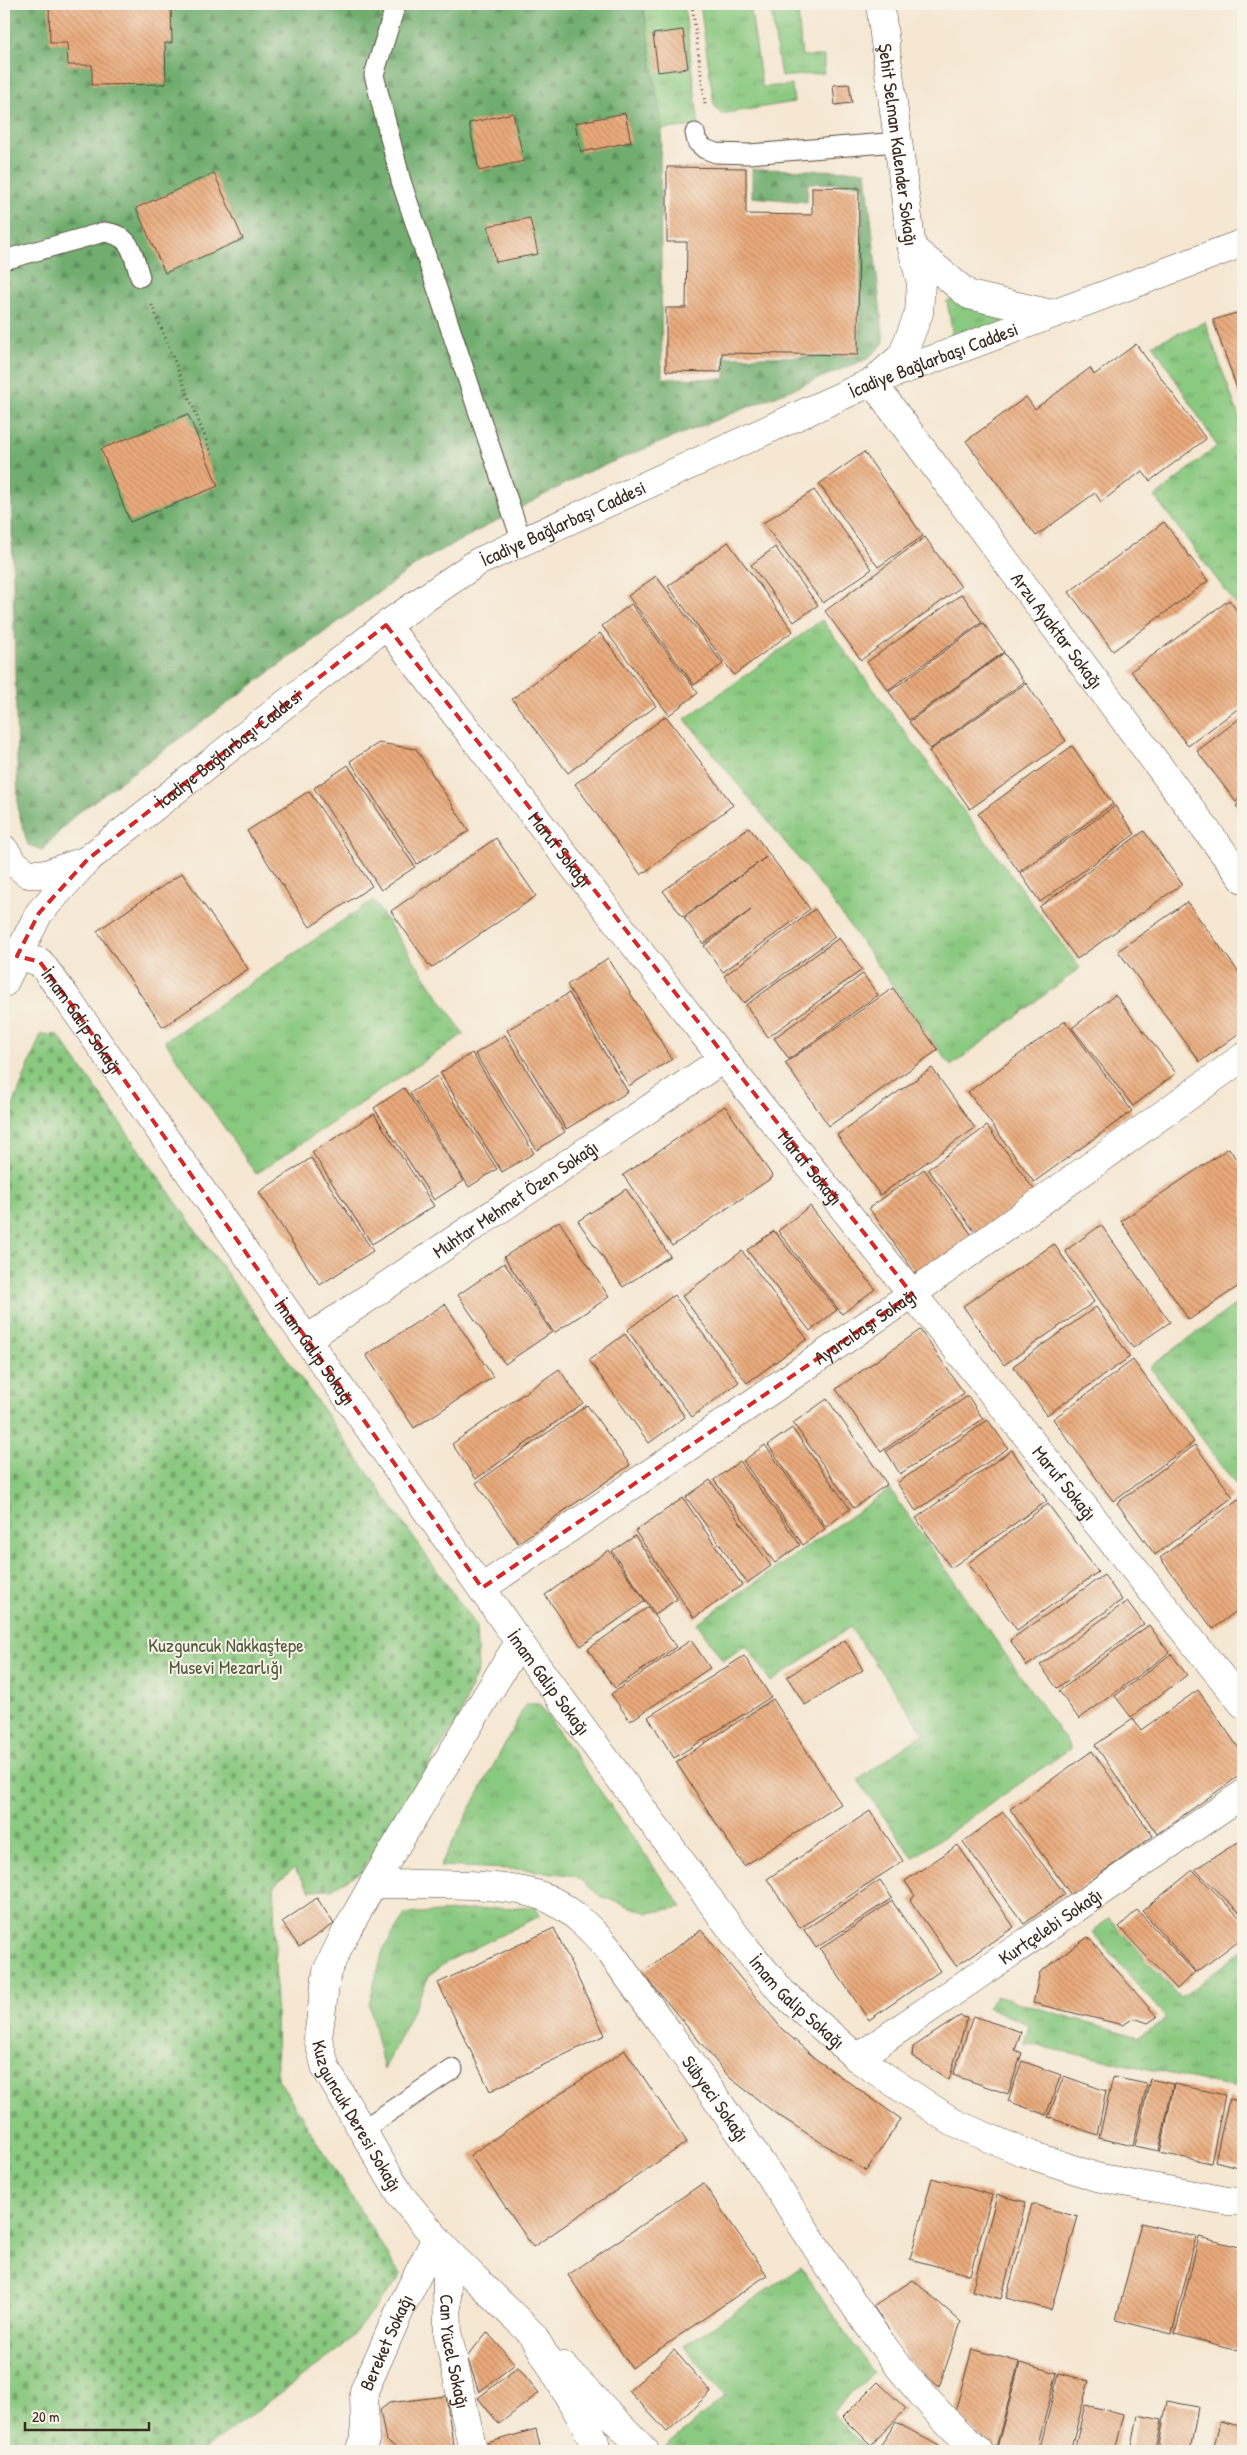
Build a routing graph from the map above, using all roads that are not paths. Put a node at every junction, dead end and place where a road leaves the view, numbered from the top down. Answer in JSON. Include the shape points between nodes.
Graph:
{"nodes":[{"id":1,"x":396,"y":4,"type":"edge"},
{"id":2,"x":880,"y":4,"type":"edge"},
{"id":3,"x":695,"y":133,"type":"dead end"},
{"id":4,"x":898,"y":142,"type":"junction"},
{"id":5,"x":1243,"y":243,"type":"edge"},
{"id":6,"x":912,"y":248,"type":"junction"},
{"id":7,"x":4,"y":260,"type":"edge"},
{"id":8,"x":140,"y":277,"type":"road end"},
{"id":9,"x":1052,"y":314,"type":"junction"},
{"id":10,"x":872,"y":382,"type":"junction"},
{"id":11,"x":522,"y":542,"type":"junction"},
{"id":12,"x":386,"y":625,"type":"junction"},
{"id":13,"x":4,"y":849,"type":"edge"},
{"id":14,"x":88,"y":859,"type":"junction"},
{"id":15,"x":1243,"y":879,"type":"edge"},
{"id":16,"x":17,"y":956,"type":"junction"},
{"id":17,"x":4,"y":983,"type":"edge"},
{"id":18,"x":1243,"y":1057,"type":"edge"},
{"id":19,"x":723,"y":1058,"type":"junction"},
{"id":20,"x":912,"y":1294,"type":"junction"},
{"id":21,"x":307,"y":1339,"type":"junction"},
{"id":22,"x":482,"y":1588,"type":"junction"},
{"id":23,"x":519,"y":1642,"type":"junction"},
{"id":24,"x":1243,"y":1704,"type":"edge"},
{"id":25,"x":1243,"y":1794,"type":"edge"},
{"id":26,"x":373,"y":1884,"type":"junction"},
{"id":27,"x":858,"y":2058,"type":"junction"},
{"id":28,"x":453,"y":2069,"type":"dead end"},
{"id":29,"x":362,"y":2130,"type":"junction"},
{"id":30,"x":1243,"y":2202,"type":"edge"},
{"id":31,"x":441,"y":2244,"type":"junction"},
{"id":32,"x":533,"y":2335,"type":"junction"},
{"id":33,"x":360,"y":2451,"type":"edge"},
{"id":34,"x":473,"y":2451,"type":"edge"},
{"id":35,"x":596,"y":2451,"type":"edge"},
{"id":36,"x":645,"y":2451,"type":"edge"},
{"id":37,"x":979,"y":2451,"type":"edge"}],
"edges":[{"from":1,"to":11,"type":"lane","via":[[374,75],[401,181]]},
{"from":2,"to":4,"type":"street","name":"Şehit Selman Kalender Sokağı"},
{"from":3,"to":4,"type":"lane","via":[[697,142],[705,149],[721,153],[750,154]]},
{"from":4,"to":6,"type":"street","name":"Şehit Selman Kalender Sokağı"},
{"from":5,"to":9,"type":"street","name":"İcadiye Bağlarbaşı Caddesi"},
{"from":6,"to":9,"type":"street","name":"Şehit Selman Kalender Sokağı","via":[[969,294]]},
{"from":6,"to":10,"type":"street","via":[[921,283],[919,313],[902,356]]},
{"from":7,"to":8,"type":"lane","via":[[104,232],[118,233],[126,240]]},
{"from":9,"to":10,"type":"street","name":"İcadiye Bağlarbaşı Caddesi"},
{"from":10,"to":11,"type":"street","name":"İcadiye Bağlarbaşı Caddesi"},
{"from":10,"to":15,"type":"street","name":"Arzu Ayaktar Sokağı"},
{"from":11,"to":12,"type":"street","name":"İcadiye Bağlarbaşı Caddesi","via":[[478,562]]},
{"from":12,"to":14,"type":"street","name":"İcadiye Bağlarbaşı Caddesi"},
{"from":12,"to":19,"type":"street","name":"Maruf Sokağı"},
{"from":13,"to":14,"type":"street","via":[[13,862],[28,874],[46,874]]},
{"from":14,"to":16,"type":"street","name":"İcadiye Bağlarbaşı Caddesi","via":[[38,913]]},
{"from":16,"to":17,"type":"street","name":"İcadiye Bağlarbaşı Caddesi"},
{"from":16,"to":21,"type":"street","name":"İmam Galip Sokağı","via":[[40,962]]},
{"from":18,"to":20,"type":"street","name":"Ayarcıbaşı Sokağı"},
{"from":19,"to":20,"type":"street","name":"Maruf Sokağı"},
{"from":19,"to":21,"type":"street","name":"Muhtar Mehmet Özen Sokağı"},
{"from":20,"to":22,"type":"street","name":"Ayarcıbaşı Sokağı"},
{"from":20,"to":24,"type":"street","name":"Maruf Sokağı"},
{"from":21,"to":22,"type":"street","name":"İmam Galip Sokağı"},
{"from":22,"to":23,"type":"street","name":"İmam Galip Sokağı"},
{"from":23,"to":26,"type":"street","name":"Kuzguncuk Deresi Sokağı"},
{"from":23,"to":27,"type":"street","name":"İmam Galip Sokağı","via":[[752,1956],[782,1992]]},
{"from":25,"to":27,"type":"street","name":"Kurtçelebi Sokağı"},
{"from":26,"to":29,"type":"street","name":"Kuzguncuk Deresi Sokağı","via":[[327,1970],[318,2038],[326,2069]]},
{"from":26,"to":37,"type":"street","name":"Sübyeci Sokağı","via":[[511,1889],[549,1899],[581,1918],[606,1946],[741,2133],[880,2342],[931,2404]]},
{"from":27,"to":30,"type":"street","name":"İmam Galip Sokağı","via":[[954,2123],[1022,2152],[1096,2177]]},
{"from":28,"to":29,"type":"lane"},
{"from":29,"to":31,"type":"street","name":"Kuzguncuk Deresi Sokağı","via":[[401,2196]]},
{"from":31,"to":32,"type":"street","name":"Kuzguncuk Deresi Sokağı"},
{"from":31,"to":33,"type":"street","name":"Bereket Sokağı","via":[[400,2310],[364,2391],[365,2440]]},
{"from":31,"to":34,"type":"street","name":"Can Yücel Sokağı","via":[[448,2335]]},
{"from":32,"to":35,"type":"street","name":"Kuzguncuk Deresi Sokağı","via":[[595,2442]]},
{"from":32,"to":36,"type":"street"}]}
